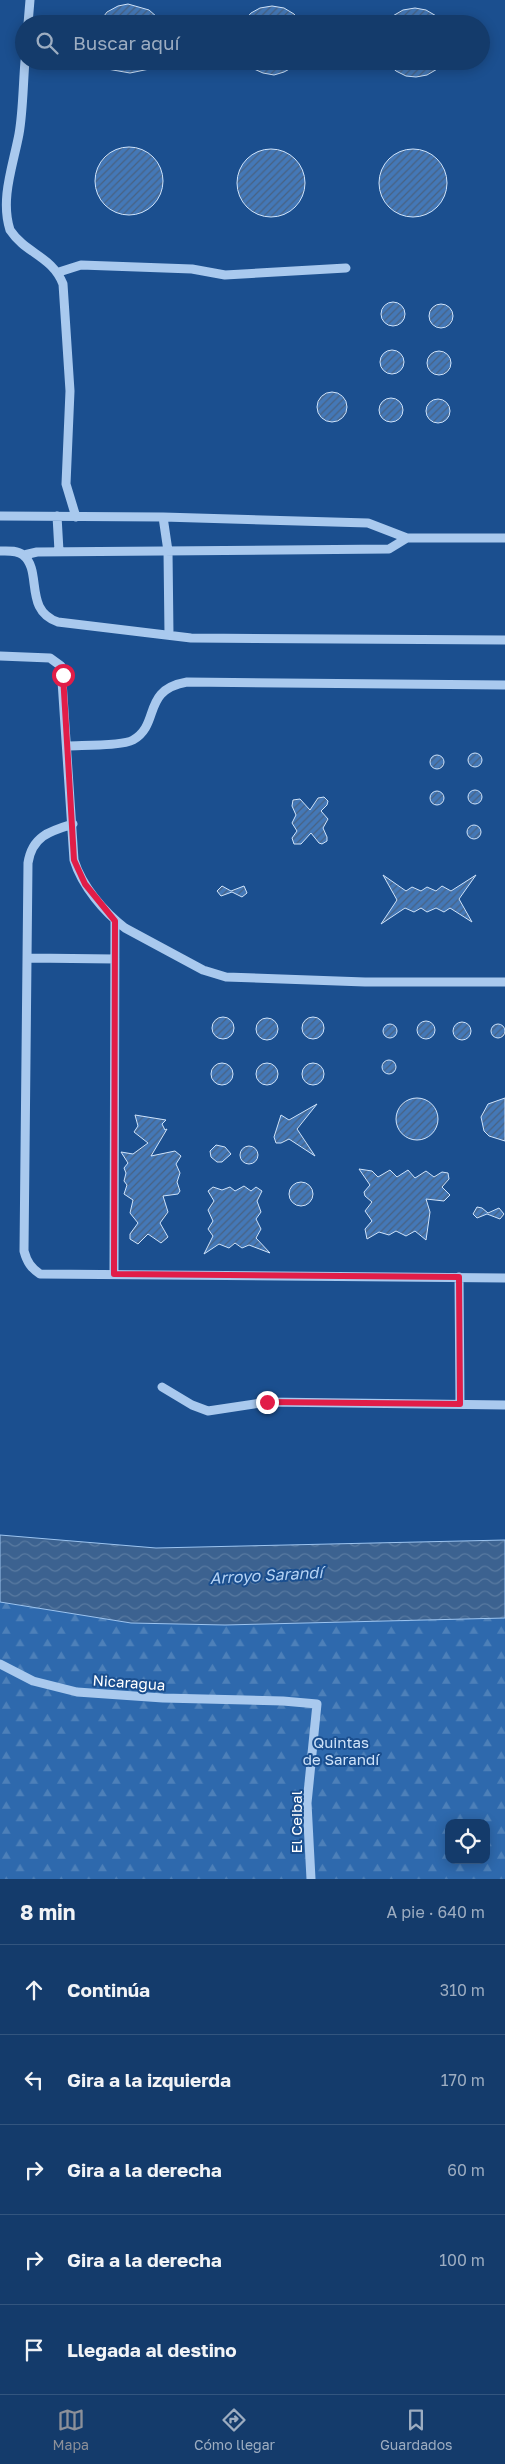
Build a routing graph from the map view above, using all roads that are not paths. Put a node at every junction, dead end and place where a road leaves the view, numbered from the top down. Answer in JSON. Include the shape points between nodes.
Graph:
{"nodes":[{"id":1,"x":30,"y":0,"type":"edge"},
{"id":2,"x":29,"y":15,"type":"edge"},
{"id":3,"x":24,"y":70,"type":"edge"},
{"id":4,"x":346,"y":268,"type":"dead end"},
{"id":5,"x":59,"y":272,"type":"junction"},
{"id":6,"x":0,"y":516,"type":"edge"},
{"id":7,"x":57,"y":516,"type":"junction"},
{"id":8,"x":76,"y":517,"type":"junction"},
{"id":9,"x":163,"y":517,"type":"junction"},
{"id":10,"x":407,"y":538,"type":"junction"},
{"id":11,"x":505,"y":538,"type":"edge"},
{"id":12,"x":0,"y":551,"type":"edge"},
{"id":13,"x":168,"y":551,"type":"junction"},
{"id":14,"x":59,"y":552,"type":"junction"},
{"id":15,"x":24,"y":555,"type":"junction"},
{"id":16,"x":169,"y":635,"type":"junction"},
{"id":17,"x":505,"y":640,"type":"edge"},
{"id":18,"x":0,"y":656,"type":"edge"},
{"id":19,"x":505,"y":685,"type":"edge"},
{"id":20,"x":67,"y":746,"type":"junction"},
{"id":21,"x":73,"y":824,"type":"junction"},
{"id":22,"x":115,"y":921,"type":"junction"},
{"id":23,"x":29,"y":958,"type":"junction"},
{"id":24,"x":115,"y":959,"type":"junction"},
{"id":25,"x":505,"y":982,"type":"edge"},
{"id":26,"x":114,"y":1274,"type":"junction"},
{"id":27,"x":459,"y":1277,"type":"junction"},
{"id":28,"x":505,"y":1278,"type":"edge"},
{"id":29,"x":162,"y":1386,"type":"dead end"},
{"id":30,"x":460,"y":1404,"type":"junction"},
{"id":31,"x":505,"y":1405,"type":"edge"},
{"id":32,"x":0,"y":1664,"type":"edge"},
{"id":33,"x":317,"y":1704,"type":"joint"},
{"id":34,"x":311,"y":1879,"type":"edge"}],
"edges":[{"from":1,"to":2,"type":"street"},
{"from":3,"to":5,"type":"street","via":[[19,134],[4,182],[3,213],[10,230],[25,247]]},
{"from":4,"to":5,"type":"street","via":[[225,275],[192,269],[82,265]]},
{"from":5,"to":8,"type":"street","via":[[63,284],[70,391],[66,484]]},
{"from":6,"to":7,"type":"street"},
{"from":7,"to":8,"type":"street"},
{"from":7,"to":14,"type":"street"},
{"from":8,"to":9,"type":"street"},
{"from":9,"to":10,"type":"street","via":[[368,524]]},
{"from":9,"to":13,"type":"street"},
{"from":10,"to":11,"type":"street"},
{"from":10,"to":13,"type":"street","via":[[389,549]]},
{"from":12,"to":15,"type":"street"},
{"from":13,"to":14,"type":"street"},
{"from":13,"to":16,"type":"street"},
{"from":14,"to":15,"type":"street"},
{"from":15,"to":16,"type":"street","via":[[29,562],[38,605],[49,619]]},
{"from":16,"to":17,"type":"street","via":[[266,640]]},
{"from":18,"to":20,"type":"street","via":[[50,658],[62,666]]},
{"from":19,"to":20,"type":"street","via":[[187,682],[163,690],[145,729],[130,742]]},
{"from":20,"to":21,"type":"street"},
{"from":21,"to":22,"type":"street","via":[[74,860],[78,871]]},
{"from":21,"to":23,"type":"street","via":[[41,836],[30,853]]},
{"from":22,"to":24,"type":"street"},
{"from":22,"to":25,"type":"street","via":[[203,970],[226,977]]},
{"from":23,"to":24,"type":"street"},
{"from":23,"to":26,"type":"street","via":[[26,1261],[40,1274]]},
{"from":24,"to":26,"type":"street"},
{"from":26,"to":27,"type":"street"},
{"from":27,"to":28,"type":"street"},
{"from":27,"to":30,"type":"street"},
{"from":29,"to":30,"type":"street","via":[[208,1411],[267,1402]]},
{"from":30,"to":31,"type":"street"},
{"from":32,"to":33,"type":"street","name":"Nicaragua","via":[[33,1681],[77,1692]]},
{"from":33,"to":34,"type":"street","name":"El Ceibal","via":[[307,1803]]}]}
